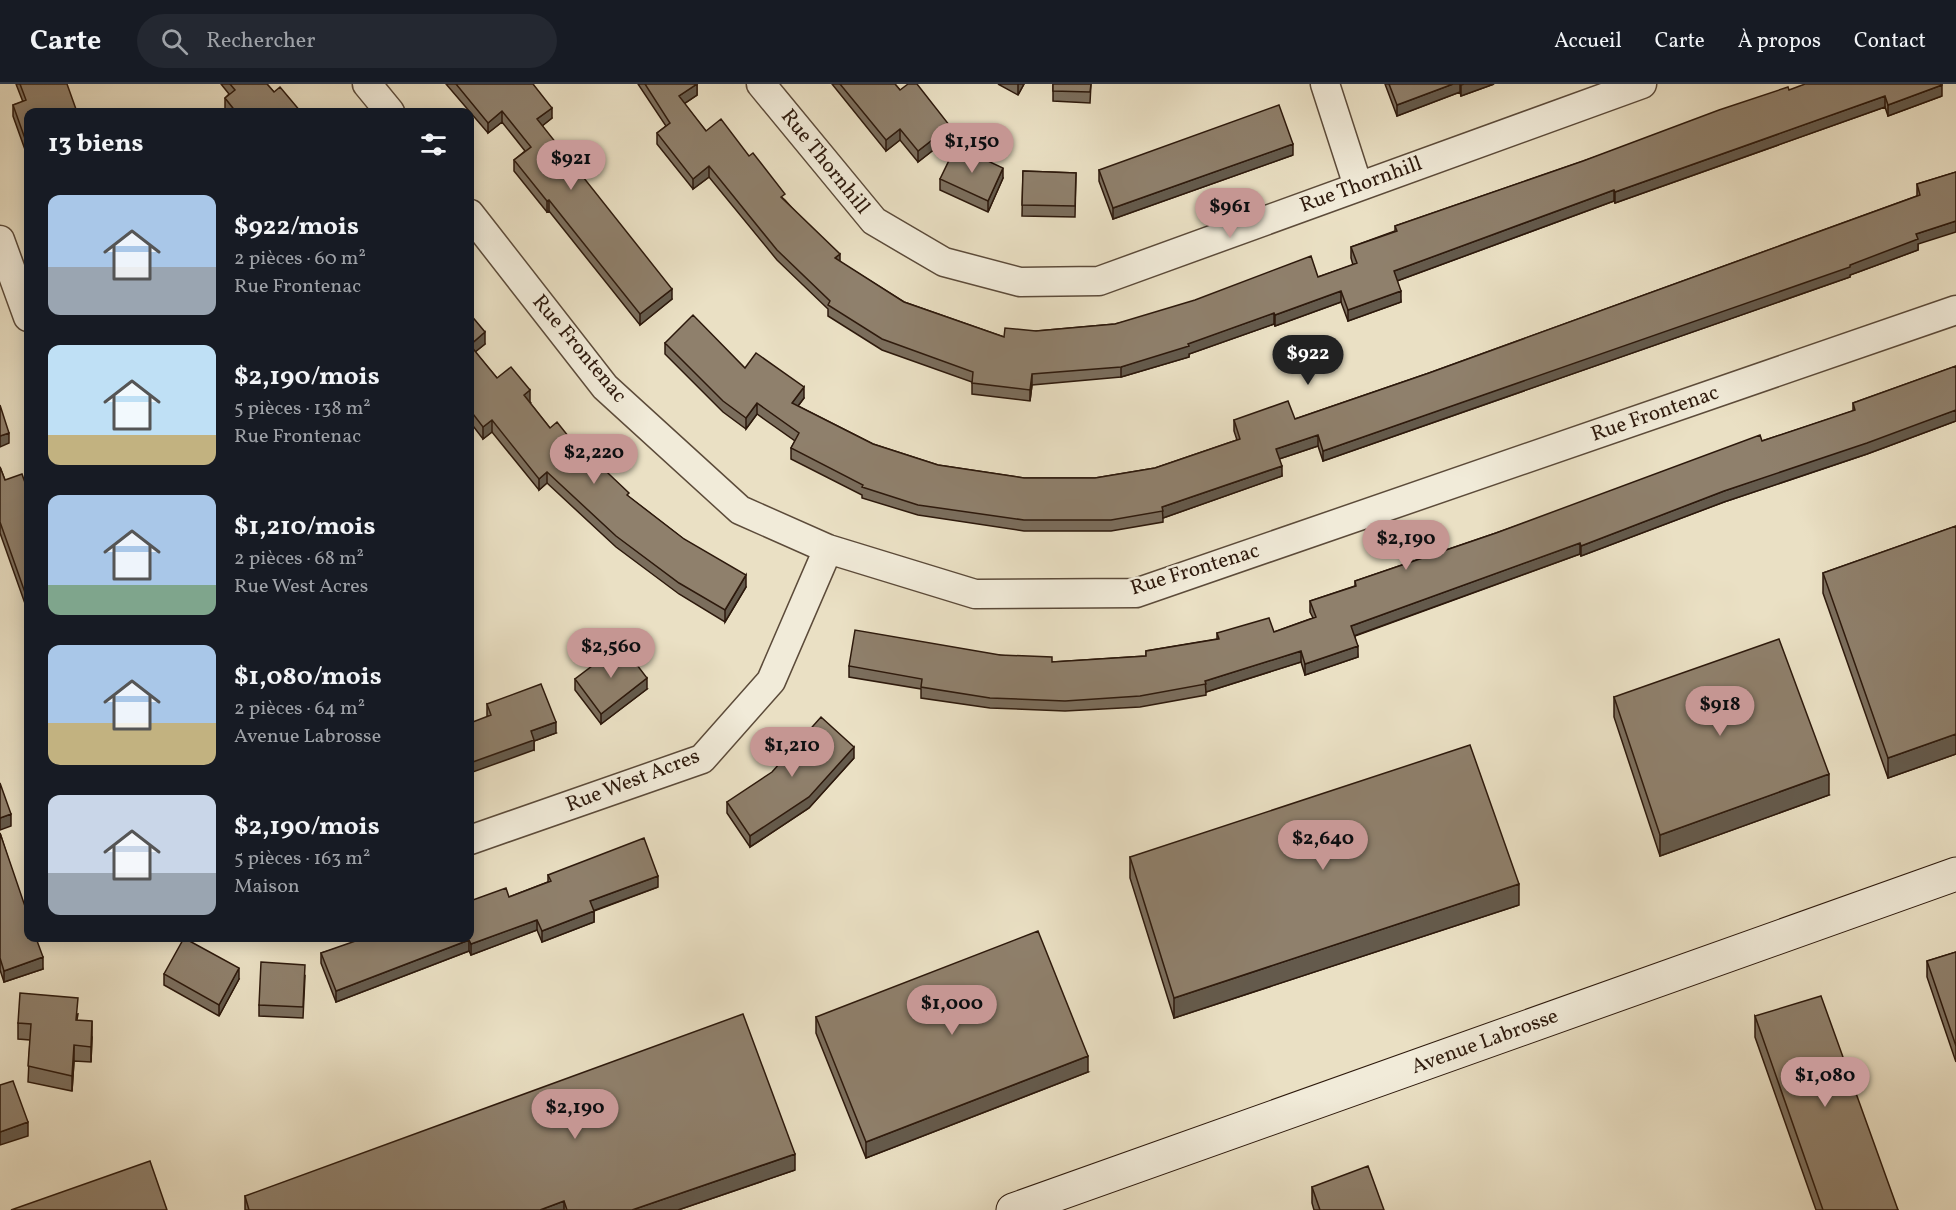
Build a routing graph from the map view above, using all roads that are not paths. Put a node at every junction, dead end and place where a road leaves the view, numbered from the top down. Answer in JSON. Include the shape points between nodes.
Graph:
{"nodes":[{"id":1,"x":367,"y":84,"type":"edge"},
{"id":2,"x":762,"y":84,"type":"edge"},
{"id":3,"x":1325,"y":84,"type":"edge"},
{"id":4,"x":1642,"y":84,"type":"edge"},
{"id":5,"x":387,"y":108,"type":"edge"},
{"id":6,"x":1359,"y":186,"type":"junction"},
{"id":7,"x":474,"y":219,"type":"edge"},
{"id":8,"x":0,"y":240,"type":"edge"},
{"id":9,"x":24,"y":306,"type":"edge"},
{"id":10,"x":1956,"y":310,"type":"edge"},
{"id":11,"x":828,"y":549,"type":"junction"},
{"id":12,"x":474,"y":839,"type":"edge"},
{"id":13,"x":1956,"y":873,"type":"edge"},
{"id":14,"x":1013,"y":1210,"type":"edge"}],
"edges":[{"from":1,"to":5,"type":"street"},
{"from":2,"to":6,"type":"street","name":"Rue Thornhill","via":[[874,221],[944,262],[1020,282],[1099,281]]},
{"from":3,"to":6,"type":"street"},
{"from":4,"to":6,"type":"street","name":"Rue Thornhill"},
{"from":7,"to":11,"type":"street","name":"Rue Frontenac","via":[[605,387],[740,510]]},
{"from":8,"to":9,"type":"street"},
{"from":10,"to":11,"type":"street","name":"Rue Frontenac","via":[[1136,593],[975,594]]},
{"from":11,"to":12,"type":"street","name":"Rue West Acres","via":[[771,681],[702,759]]},
{"from":13,"to":14,"type":"street","name":"Avenue Labrosse"}]}
